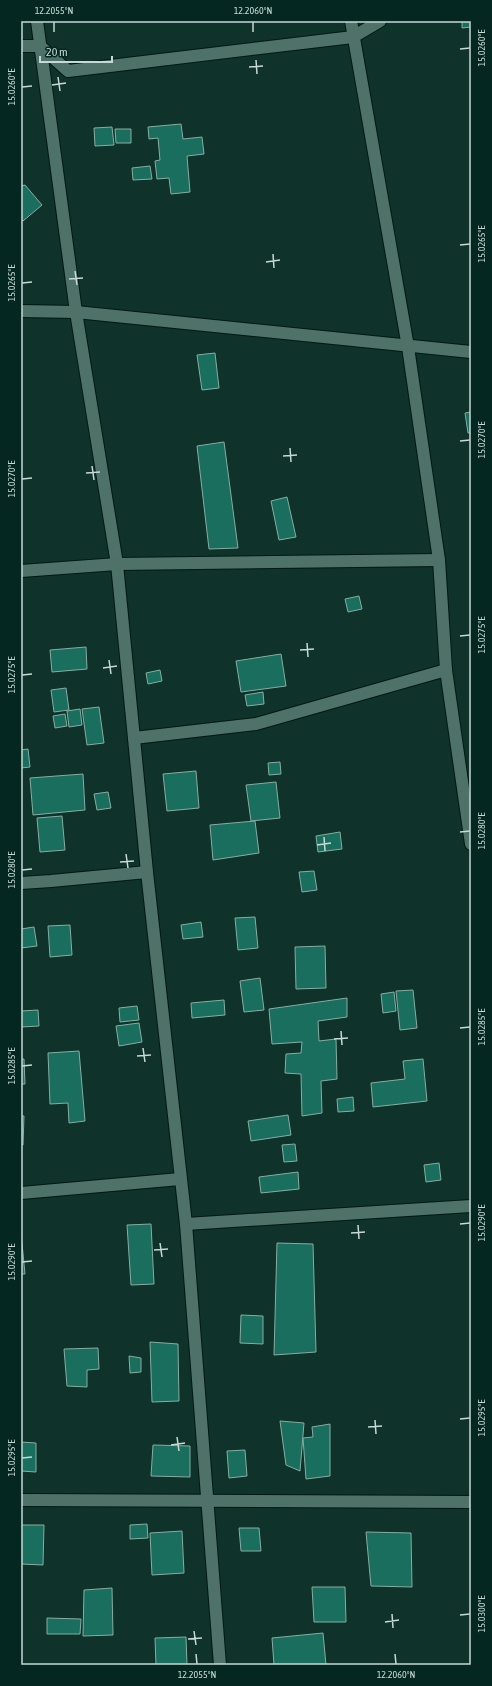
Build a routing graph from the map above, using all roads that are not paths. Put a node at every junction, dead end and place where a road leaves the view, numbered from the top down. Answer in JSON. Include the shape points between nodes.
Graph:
{"nodes":[{"id":1,"x":37,"y":21,"type":"edge"},
{"id":2,"x":351,"y":21,"type":"edge"},
{"id":3,"x":380,"y":21,"type":"edge"},
{"id":4,"x":353,"y":37,"type":"junction"},
{"id":5,"x":21,"y":46,"type":"edge"},
{"id":6,"x":40,"y":46,"type":"junction"},
{"id":7,"x":21,"y":311,"type":"edge"},
{"id":8,"x":76,"y":312,"type":"junction"},
{"id":9,"x":408,"y":347,"type":"junction"},
{"id":10,"x":471,"y":352,"type":"edge"},
{"id":11,"x":438,"y":560,"type":"junction"},
{"id":12,"x":117,"y":564,"type":"junction"},
{"id":13,"x":21,"y":571,"type":"edge"},
{"id":14,"x":446,"y":670,"type":"junction"},
{"id":15,"x":134,"y":738,"type":"junction"},
{"id":16,"x":471,"y":844,"type":"edge"},
{"id":17,"x":147,"y":872,"type":"junction"},
{"id":18,"x":21,"y":882,"type":"edge"},
{"id":19,"x":180,"y":1179,"type":"junction"},
{"id":20,"x":21,"y":1193,"type":"edge"},
{"id":21,"x":471,"y":1206,"type":"edge"},
{"id":22,"x":186,"y":1224,"type":"junction"},
{"id":23,"x":21,"y":1500,"type":"edge"},
{"id":24,"x":208,"y":1500,"type":"junction"},
{"id":25,"x":471,"y":1502,"type":"edge"},
{"id":26,"x":220,"y":1665,"type":"edge"}],
"edges":[{"from":1,"to":6,"type":"street"},
{"from":2,"to":4,"type":"street"},
{"from":3,"to":4,"type":"street"},
{"from":4,"to":6,"type":"street","via":[[68,71]]},
{"from":4,"to":9,"type":"street"},
{"from":5,"to":6,"type":"street"},
{"from":6,"to":8,"type":"street"},
{"from":7,"to":8,"type":"street"},
{"from":8,"to":9,"type":"street"},
{"from":8,"to":12,"type":"street"},
{"from":9,"to":10,"type":"street"},
{"from":9,"to":11,"type":"street"},
{"from":11,"to":12,"type":"street"},
{"from":11,"to":14,"type":"street"},
{"from":12,"to":13,"type":"street"},
{"from":12,"to":15,"type":"street"},
{"from":14,"to":15,"type":"street","via":[[256,724]]},
{"from":14,"to":16,"type":"street"},
{"from":15,"to":17,"type":"street"},
{"from":17,"to":18,"type":"street"},
{"from":17,"to":19,"type":"street"},
{"from":19,"to":20,"type":"street"},
{"from":19,"to":22,"type":"street"},
{"from":21,"to":22,"type":"street"},
{"from":22,"to":24,"type":"street"},
{"from":23,"to":24,"type":"street"},
{"from":24,"to":25,"type":"street"},
{"from":24,"to":26,"type":"street"}]}
